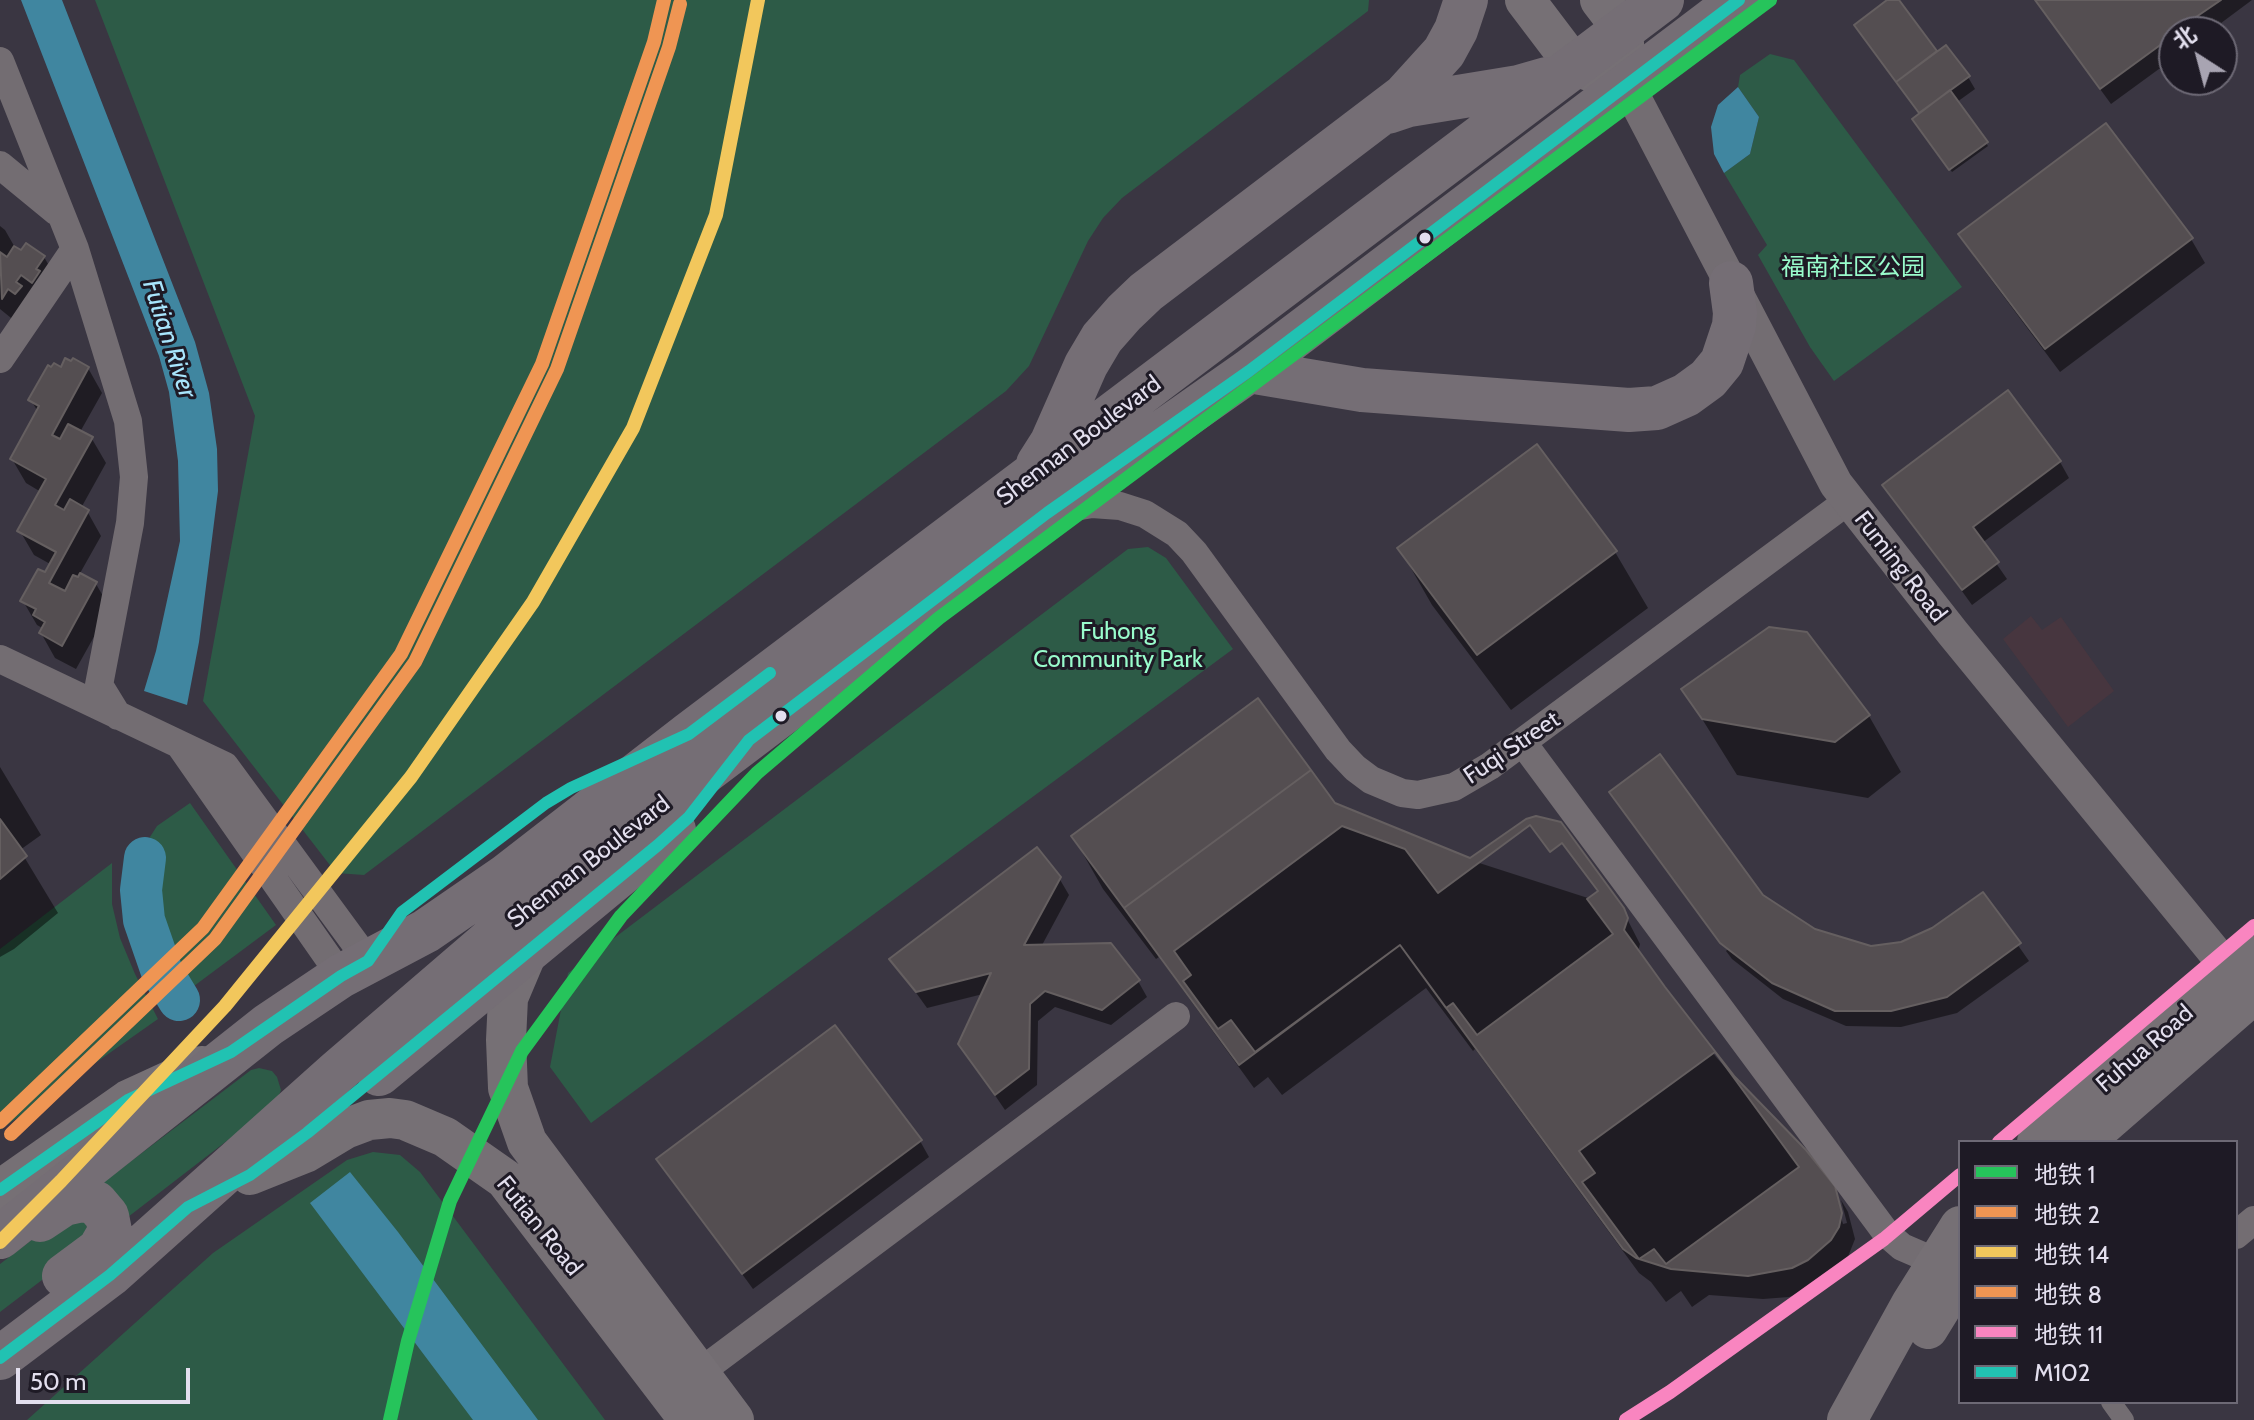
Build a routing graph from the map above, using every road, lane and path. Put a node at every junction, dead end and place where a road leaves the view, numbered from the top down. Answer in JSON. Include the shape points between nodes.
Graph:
{"nodes":[{"id":1,"x":1466,"y":0,"type":"edge"},
{"id":2,"x":1525,"y":0,"type":"edge"},
{"id":3,"x":1662,"y":0,"type":"edge"},
{"id":4,"x":1739,"y":0,"type":"edge"},
{"id":5,"x":1612,"y":15,"type":"edge"},
{"id":6,"x":0,"y":61,"type":"edge"},
{"id":7,"x":1575,"y":66,"type":"junction"},
{"id":8,"x":1627,"y":84,"type":"junction"},
{"id":9,"x":1385,"y":113,"type":"junction"},
{"id":10,"x":0,"y":165,"type":"edge"},
{"id":11,"x":61,"y":215,"type":"junction"},
{"id":12,"x":75,"y":249,"type":"junction"},
{"id":13,"x":1731,"y":283,"type":"junction"},
{"id":14,"x":4,"y":346,"type":"edge"},
{"id":15,"x":1249,"y":371,"type":"junction"},
{"id":16,"x":1033,"y":500,"type":"junction"},
{"id":17,"x":1848,"y":501,"type":"junction"},
{"id":18,"x":0,"y":659,"type":"edge"},
{"id":19,"x":118,"y":716,"type":"junction"},
{"id":20,"x":749,"y":740,"type":"junction"},
{"id":21,"x":1523,"y":743,"type":"junction"},
{"id":22,"x":527,"y":953,"type":"junction"},
{"id":23,"x":354,"y":969,"type":"junction"},
{"id":24,"x":2248,"y":980,"type":"edge"},
{"id":25,"x":1176,"y":1016,"type":"dead end"},
{"id":26,"x":231,"y":1052,"type":"junction"},
{"id":27,"x":2040,"y":1140,"type":"edge"},
{"id":28,"x":2086,"y":1140,"type":"edge"},
{"id":29,"x":250,"y":1175,"type":"junction"},
{"id":30,"x":0,"y":1190,"type":"edge"},
{"id":31,"x":188,"y":1207,"type":"junction"},
{"id":32,"x":2254,"y":1220,"type":"edge"},
{"id":33,"x":2238,"y":1233,"type":"edge"},
{"id":34,"x":1958,"y":1237,"type":"edge"},
{"id":35,"x":0,"y":1238,"type":"edge"},
{"id":36,"x":1952,"y":1270,"type":"edge"},
{"id":37,"x":0,"y":1343,"type":"edge"},
{"id":38,"x":0,"y":1358,"type":"edge"},
{"id":39,"x":686,"y":1396,"type":"edge"},
{"id":40,"x":734,"y":1420,"type":"edge"},
{"id":41,"x":1847,"y":1420,"type":"edge"},
{"id":42,"x":1878,"y":1420,"type":"edge"}],
"edges":[{"from":1,"to":9,"type":"main road","via":[[1444,52]]},
{"from":2,"to":7,"type":"main road"},
{"from":3,"to":5,"type":"main road"},
{"from":4,"to":8,"type":"main road","name":"Shennan Boulevard"},
{"from":5,"to":7,"type":"main road"},
{"from":5,"to":8,"type":"main road"},
{"from":6,"to":11,"type":"street"},
{"from":7,"to":8,"type":"main road"},
{"from":7,"to":9,"type":"main road","via":[[1519,87]]},
{"from":7,"to":16,"type":"main road","name":"Shennan Boulevard"},
{"from":8,"to":13,"type":"street","name":"Fuming Road"},
{"from":8,"to":15,"type":"main road","name":"Shennan Boulevard"},
{"from":9,"to":16,"type":"main road","via":[[1124,313],[1086,365]]},
{"from":10,"to":11,"type":"street"},
{"from":11,"to":12,"type":"street"},
{"from":12,"to":14,"type":"street"},
{"from":12,"to":19,"type":"street","via":[[128,421],[134,477],[99,685]]},
{"from":13,"to":15,"type":"main road","via":[[1734,326],[1722,362],[1686,395],[1657,408],[1362,390]]},
{"from":13,"to":17,"type":"street","name":"Fuming Road"},
{"from":15,"to":16,"type":"main road","name":"Shennan Boulevard"},
{"from":16,"to":20,"type":"main road","name":"Shennan Boulevard"},
{"from":16,"to":21,"type":"street","name":"Fuqi Street","via":[[1106,504],[1145,514],[1177,534],[1338,750],[1371,780],[1402,793],[1437,792],[1474,776]]},
{"from":16,"to":23,"type":"main road","name":"Shennan Boulevard","via":[[702,724],[506,876],[426,931]]},
{"from":17,"to":21,"type":"street","name":"Fuqi Street"},
{"from":17,"to":24,"type":"street","name":"Fuming Road","via":[[1952,632]]},
{"from":18,"to":19,"type":"street"},
{"from":19,"to":23,"type":"street","via":[[178,744],[211,769]]},
{"from":20,"to":22,"type":"main road","via":[[689,817]]},
{"from":20,"to":31,"type":"main road","name":"Shennan Boulevard","via":[[544,894]]},
{"from":21,"to":36,"type":"street","via":[[1887,1234],[1902,1247]]},
{"from":22,"to":29,"type":"main road"},
{"from":22,"to":39,"type":"main road","name":"Futian Road","via":[[508,998],[508,1088],[516,1118]]},
{"from":23,"to":26,"type":"main road","name":"Shennan Boulevard"},
{"from":24,"to":27,"type":"main road","name":"Fuhua Road"},
{"from":24,"to":28,"type":"main road","name":"Fuhua Road"},
{"from":25,"to":39,"type":"street"},
{"from":26,"to":30,"type":"main road","via":[[128,1100]]},
{"from":26,"to":35,"type":"main road","name":"Shennan Boulevard"},
{"from":29,"to":31,"type":"main road"},
{"from":29,"to":39,"type":"main road","name":"Futian Road","via":[[369,1120],[405,1120],[438,1132],[505,1179]]},
{"from":31,"to":38,"type":"main road","name":"Shennan Boulevard","via":[[110,1275]]},
{"from":32,"to":33,"type":"street"},
{"from":34,"to":36,"type":"main road"},
{"from":35,"to":37,"type":"main road","via":[[82,1200],[96,1203],[107,1216],[110,1231],[99,1250],[23,1307]]},
{"from":36,"to":41,"type":"main road"},
{"from":36,"to":42,"type":"main road"},
{"from":39,"to":40,"type":"main road","name":"Futian Road"}]}
